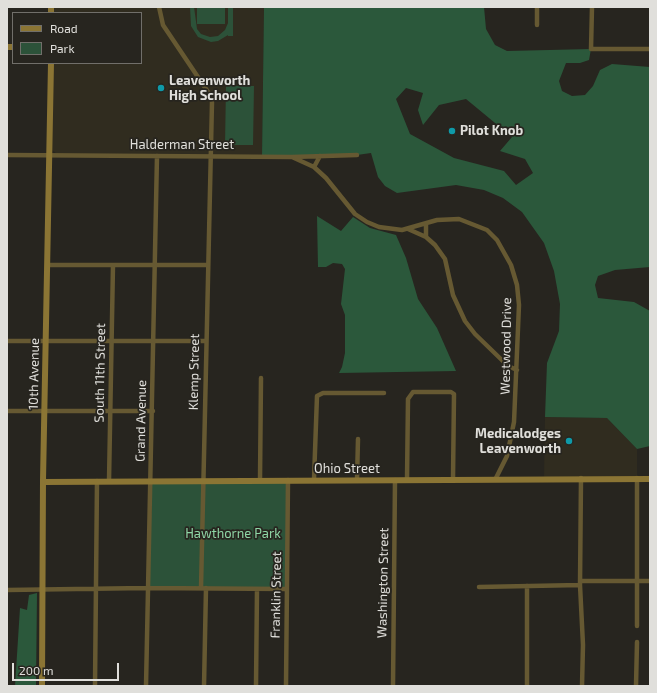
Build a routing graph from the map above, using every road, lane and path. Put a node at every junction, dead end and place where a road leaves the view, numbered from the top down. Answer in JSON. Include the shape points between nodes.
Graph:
{"nodes":[{"id":1,"x":159,"y":7,"type":"edge"},
{"id":2,"x":536,"y":7,"type":"edge"},
{"id":3,"x":592,"y":7,"type":"edge"},
{"id":4,"x":537,"y":25,"type":"dead end"},
{"id":5,"x":650,"y":49,"type":"edge"},
{"id":6,"x":51,"y":64,"type":"edge"},
{"id":7,"x":7,"y":155,"type":"edge"},
{"id":8,"x":357,"y":155,"type":"dead end"},
{"id":9,"x":50,"y":156,"type":"junction"},
{"id":10,"x":157,"y":156,"type":"junction"},
{"id":11,"x":211,"y":156,"type":"junction"},
{"id":12,"x":320,"y":156,"type":"junction"},
{"id":13,"x":292,"y":157,"type":"junction"},
{"id":14,"x":314,"y":167,"type":"junction"},
{"id":15,"x":426,"y":224,"type":"junction"},
{"id":16,"x":408,"y":229,"type":"junction"},
{"id":17,"x":426,"y":237,"type":"junction"},
{"id":18,"x":47,"y":264,"type":"junction"},
{"id":19,"x":155,"y":264,"type":"junction"},
{"id":20,"x":113,"y":265,"type":"junction"},
{"id":21,"x":208,"y":265,"type":"junction"},
{"id":22,"x":112,"y":341,"type":"junction"},
{"id":23,"x":153,"y":341,"type":"junction"},
{"id":24,"x":206,"y":341,"type":"junction"},
{"id":25,"x":7,"y":342,"type":"edge"},
{"id":26,"x":46,"y":342,"type":"junction"},
{"id":27,"x":516,"y":370,"type":"junction"},
{"id":28,"x":261,"y":378,"type":"dead end"},
{"id":29,"x":384,"y":393,"type":"dead end"},
{"id":30,"x":7,"y":411,"type":"edge"},
{"id":31,"x":45,"y":411,"type":"junction"},
{"id":32,"x":110,"y":411,"type":"junction"},
{"id":33,"x":153,"y":411,"type":"junction"},
{"id":34,"x":358,"y":439,"type":"dead end"},
{"id":35,"x":496,"y":478,"type":"junction"},
{"id":36,"x":581,"y":478,"type":"junction"},
{"id":37,"x":637,"y":478,"type":"junction"},
{"id":38,"x":314,"y":479,"type":"junction"},
{"id":39,"x":453,"y":479,"type":"junction"},
{"id":40,"x":650,"y":479,"type":"edge"},
{"id":41,"x":203,"y":480,"type":"junction"},
{"id":42,"x":260,"y":480,"type":"junction"},
{"id":43,"x":288,"y":480,"type":"junction"},
{"id":44,"x":357,"y":480,"type":"junction"},
{"id":45,"x":395,"y":480,"type":"junction"},
{"id":46,"x":407,"y":480,"type":"junction"},
{"id":47,"x":97,"y":481,"type":"junction"},
{"id":48,"x":109,"y":481,"type":"junction"},
{"id":49,"x":152,"y":481,"type":"junction"},
{"id":50,"x":43,"y":482,"type":"junction"},
{"id":51,"x":637,"y":581,"type":"junction"},
{"id":52,"x":650,"y":581,"type":"edge"},
{"id":53,"x":580,"y":583,"type":"junction"},
{"id":54,"x":527,"y":586,"type":"junction"},
{"id":55,"x":479,"y":587,"type":"dead end"},
{"id":56,"x":96,"y":588,"type":"junction"},
{"id":57,"x":149,"y":588,"type":"junction"},
{"id":58,"x":203,"y":588,"type":"junction"},
{"id":59,"x":43,"y":589,"type":"junction"},
{"id":60,"x":257,"y":589,"type":"junction"},
{"id":61,"x":287,"y":589,"type":"junction"},
{"id":62,"x":7,"y":590,"type":"edge"},
{"id":63,"x":637,"y":626,"type":"dead end"},
{"id":64,"x":637,"y":642,"type":"dead end"},
{"id":65,"x":42,"y":686,"type":"edge"},
{"id":66,"x":94,"y":686,"type":"edge"},
{"id":67,"x":146,"y":686,"type":"edge"},
{"id":68,"x":204,"y":686,"type":"edge"},
{"id":69,"x":256,"y":686,"type":"edge"},
{"id":70,"x":286,"y":686,"type":"edge"},
{"id":71,"x":393,"y":686,"type":"edge"},
{"id":72,"x":527,"y":686,"type":"edge"},
{"id":73,"x":582,"y":686,"type":"edge"},
{"id":74,"x":636,"y":686,"type":"edge"}],
"edges":[{"from":1,"to":11,"type":"street","via":[[163,25],[210,95]]},
{"from":2,"to":4,"type":"street"},
{"from":3,"to":5,"type":"street","via":[[591,49]]},
{"from":6,"to":9,"type":"street","name":"10th Avenue"},
{"from":7,"to":9,"type":"street","name":"Halderman Street"},
{"from":8,"to":12,"type":"street","name":"Halderman Street"},
{"from":9,"to":10,"type":"street","name":"Halderman Street"},
{"from":9,"to":18,"type":"street","name":"10th Avenue"},
{"from":10,"to":11,"type":"street","name":"Halderman Street"},
{"from":10,"to":19,"type":"street","name":"Grand Avenue"},
{"from":11,"to":13,"type":"street","name":"Halderman Street"},
{"from":11,"to":21,"type":"street","name":"Klemp Street"},
{"from":12,"to":13,"type":"street","name":"Halderman Street"},
{"from":12,"to":14,"type":"street"},
{"from":13,"to":14,"type":"street","name":"Westwood Drive"},
{"from":14,"to":16,"type":"street","name":"Westwood Drive","via":[[355,214],[366,222],[394,230]]},
{"from":15,"to":16,"type":"street","name":"Westwood Drive"},
{"from":15,"to":17,"type":"street"},
{"from":15,"to":27,"type":"street","name":"Westwood Drive","via":[[437,220],[459,219],[487,230],[497,240],[511,265],[518,285]]},
{"from":16,"to":17,"type":"street"},
{"from":17,"to":27,"type":"street","via":[[445,259],[452,295],[465,322],[508,366]]},
{"from":18,"to":20,"type":"street"},
{"from":18,"to":26,"type":"street","name":"10th Avenue"},
{"from":19,"to":20,"type":"street"},
{"from":19,"to":21,"type":"street"},
{"from":19,"to":23,"type":"street","name":"Grand Avenue"},
{"from":20,"to":22,"type":"street","name":"South 11th Street"},
{"from":21,"to":24,"type":"street","name":"Klemp Street"},
{"from":22,"to":23,"type":"street"},
{"from":22,"to":26,"type":"street"},
{"from":22,"to":32,"type":"street","name":"South 11th Street"},
{"from":23,"to":24,"type":"street"},
{"from":23,"to":33,"type":"street","name":"Grand Avenue"},
{"from":24,"to":41,"type":"street","name":"Klemp Street"},
{"from":25,"to":26,"type":"street"},
{"from":26,"to":31,"type":"street","name":"10th Avenue"},
{"from":27,"to":35,"type":"street","name":"Westwood Drive","via":[[517,387],[510,442],[507,456]]},
{"from":28,"to":42,"type":"street"},
{"from":29,"to":38,"type":"street","via":[[323,393],[316,397]]},
{"from":30,"to":31,"type":"street"},
{"from":31,"to":32,"type":"street"},
{"from":31,"to":50,"type":"street","name":"10th Avenue"},
{"from":32,"to":33,"type":"street"},
{"from":32,"to":48,"type":"street","name":"South 11th Street"},
{"from":33,"to":49,"type":"street","name":"Grand Avenue"},
{"from":34,"to":44,"type":"street"},
{"from":35,"to":36,"type":"street","name":"Ohio Street"},
{"from":35,"to":39,"type":"street","name":"Ohio Street"},
{"from":36,"to":37,"type":"street","name":"Ohio Street"},
{"from":36,"to":53,"type":"street"},
{"from":37,"to":40,"type":"street","name":"Ohio Street"},
{"from":37,"to":51,"type":"street"},
{"from":38,"to":43,"type":"street","name":"Ohio Street"},
{"from":38,"to":44,"type":"street","name":"Ohio Street"},
{"from":39,"to":46,"type":"street","name":"Ohio Street"},
{"from":39,"to":46,"type":"street","via":[[454,394],[413,392],[408,399]]},
{"from":41,"to":42,"type":"street","name":"Ohio Street"},
{"from":41,"to":49,"type":"street","name":"Ohio Street"},
{"from":41,"to":58,"type":"street","name":"Klemp Street"},
{"from":42,"to":43,"type":"street","name":"Ohio Street"},
{"from":43,"to":61,"type":"street","name":"Franklin Street"},
{"from":44,"to":45,"type":"street","name":"Ohio Street"},
{"from":45,"to":46,"type":"street","name":"Ohio Street"},
{"from":45,"to":71,"type":"street","name":"Washington Street"},
{"from":47,"to":48,"type":"street","name":"Ohio Street"},
{"from":47,"to":50,"type":"street","name":"Ohio Street"},
{"from":47,"to":56,"type":"street"},
{"from":48,"to":49,"type":"street","name":"Ohio Street"},
{"from":49,"to":57,"type":"street","name":"Grand Avenue"},
{"from":50,"to":59,"type":"street","name":"10th Avenue"},
{"from":51,"to":52,"type":"street"},
{"from":51,"to":53,"type":"street"},
{"from":51,"to":63,"type":"street"},
{"from":53,"to":54,"type":"street"},
{"from":53,"to":73,"type":"street"},
{"from":54,"to":55,"type":"street"},
{"from":54,"to":72,"type":"street"},
{"from":56,"to":57,"type":"street"},
{"from":56,"to":59,"type":"street"},
{"from":56,"to":66,"type":"street"},
{"from":57,"to":58,"type":"street"},
{"from":57,"to":67,"type":"street","name":"Grand Avenue"},
{"from":58,"to":60,"type":"street"},
{"from":58,"to":68,"type":"street","name":"Klemp Street"},
{"from":59,"to":62,"type":"street"},
{"from":59,"to":65,"type":"street","name":"10th Avenue"},
{"from":60,"to":61,"type":"street"},
{"from":60,"to":69,"type":"street"},
{"from":61,"to":70,"type":"street","name":"Franklin Street"},
{"from":64,"to":74,"type":"street"}]}
